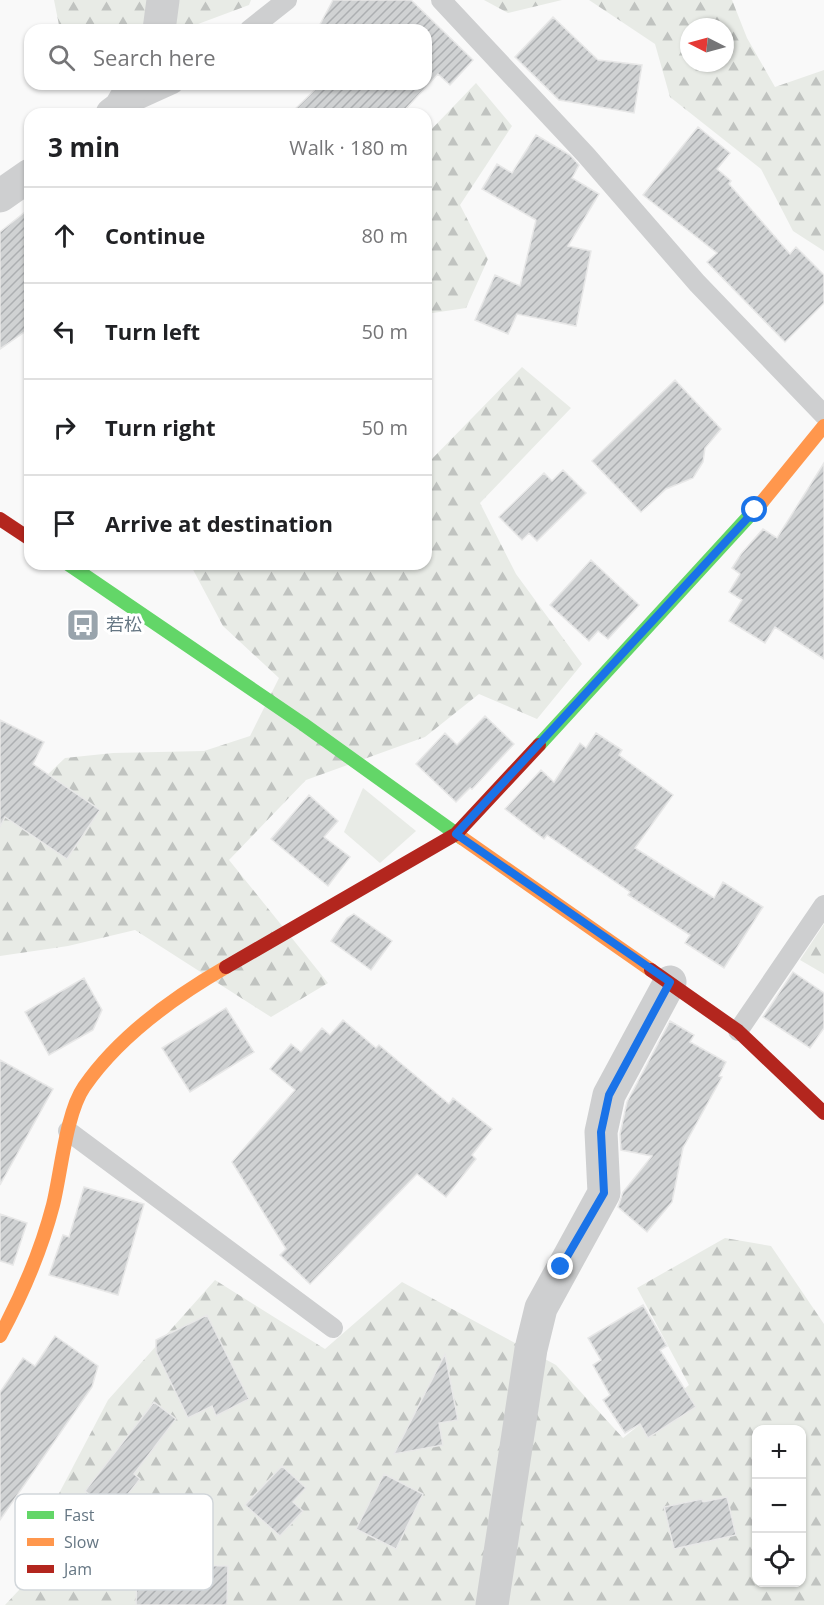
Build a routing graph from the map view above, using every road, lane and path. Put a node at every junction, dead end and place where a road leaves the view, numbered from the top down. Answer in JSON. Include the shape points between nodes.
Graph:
{"nodes":[{"id":1,"x":163,"y":0,"type":"edge"},
{"id":2,"x":287,"y":0,"type":"edge"},
{"id":3,"x":441,"y":0,"type":"edge"},
{"id":4,"x":160,"y":24,"type":"edge"},
{"id":5,"x":257,"y":24,"type":"edge"},
{"id":6,"x":156,"y":90,"type":"edge"},
{"id":7,"x":122,"y":102,"type":"edge"},
{"id":8,"x":24,"y":178,"type":"edge"},
{"id":9,"x":0,"y":196,"type":"edge"},
{"id":10,"x":824,"y":415,"type":"edge"},
{"id":11,"x":824,"y":426,"type":"edge"},
{"id":12,"x":0,"y":519,"type":"edge"},
{"id":13,"x":24,"y":535,"type":"edge"},
{"id":14,"x":77,"y":570,"type":"edge"},
{"id":15,"x":456,"y":834,"type":"junction"},
{"id":16,"x":824,"y":905,"type":"edge"},
{"id":17,"x":670,"y":982,"type":"junction"},
{"id":18,"x":738,"y":1031,"type":"junction"},
{"id":19,"x":823,"y":1110,"type":"edge"},
{"id":20,"x":68,"y":1131,"type":"junction"},
{"id":21,"x":333,"y":1328,"type":"dead end"},
{"id":22,"x":0,"y":1336,"type":"edge"},
{"id":23,"x":492,"y":1605,"type":"edge"}],
"edges":[{"from":1,"to":4,"type":"street"},
{"from":2,"to":5,"type":"lane"},
{"from":3,"to":10,"type":"lane","via":[[586,155],[697,283]]},
{"from":6,"to":7,"type":"lane"},
{"from":8,"to":9,"type":"street"},
{"from":11,"to":15,"type":"street","via":[[755,510]]},
{"from":12,"to":13,"type":"street"},
{"from":14,"to":15,"type":"street"},
{"from":15,"to":17,"type":"street"},
{"from":15,"to":20,"type":"street","via":[[194,985],[130,1035],[83,1088]]},
{"from":16,"to":18,"type":"lane"},
{"from":17,"to":18,"type":"street"},
{"from":17,"to":23,"type":"street","via":[[609,1095],[601,1132],[604,1193],[541,1308],[531,1349]]},
{"from":18,"to":19,"type":"street"},
{"from":20,"to":21,"type":"lane"},
{"from":20,"to":22,"type":"street","via":[[53,1206],[24,1291]]}]}
